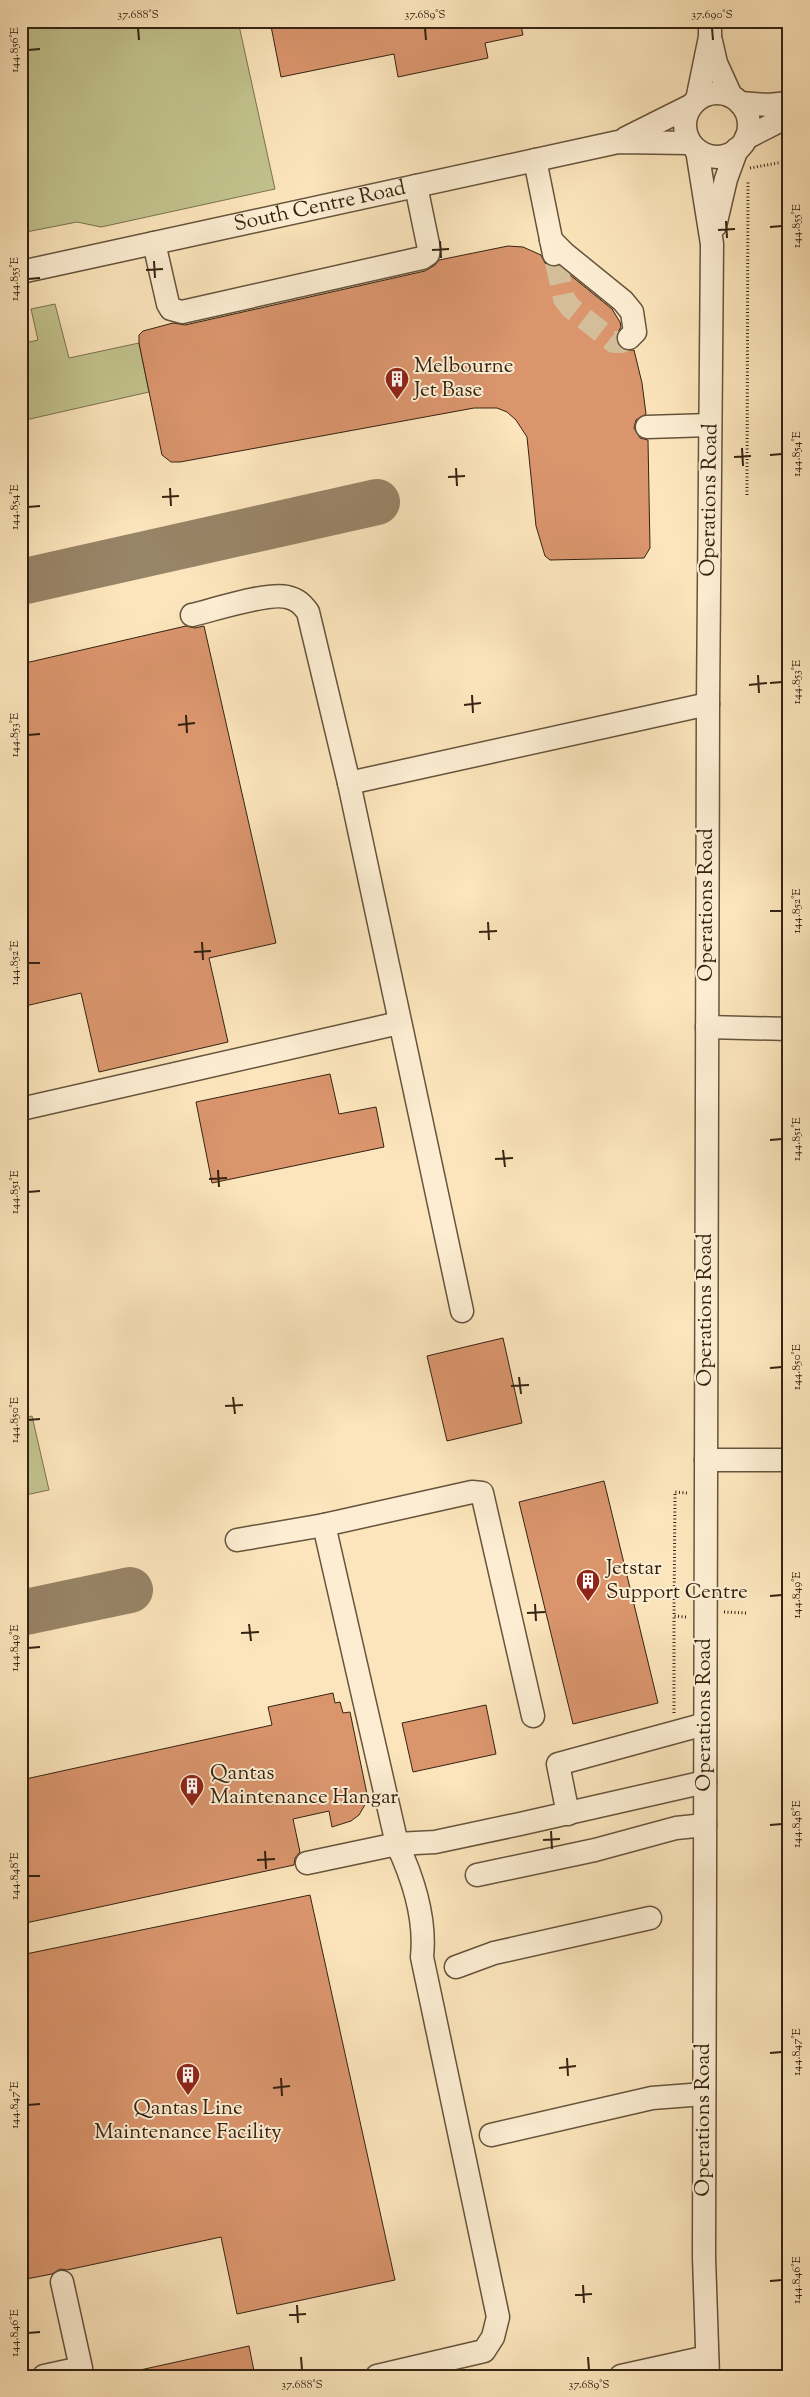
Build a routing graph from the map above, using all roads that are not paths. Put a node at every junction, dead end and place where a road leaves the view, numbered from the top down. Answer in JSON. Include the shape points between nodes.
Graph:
{"nodes":[{"id":1,"x":710,"y":29,"type":"edge"},
{"id":2,"x":736,"y":100,"type":"junction"},
{"id":3,"x":694,"y":102,"type":"junction"},
{"id":4,"x":789,"y":103,"type":"edge"},
{"id":5,"x":789,"y":116,"type":"edge"},
{"id":6,"x":618,"y":142,"type":"junction"},
{"id":7,"x":694,"y":146,"type":"junction"},
{"id":8,"x":744,"y":152,"type":"junction"},
{"id":9,"x":535,"y":160,"type":"junction"},
{"id":10,"x":416,"y":186,"type":"junction"},
{"id":11,"x":551,"y":240,"type":"junction"},
{"id":12,"x":154,"y":243,"type":"junction"},
{"id":13,"x":712,"y":244,"type":"junction"},
{"id":14,"x":556,"y":262,"type":"tunnel mouth"},
{"id":15,"x":21,"y":272,"type":"edge"},
{"id":16,"x":629,"y":338,"type":"dead end"},
{"id":17,"x":710,"y":425,"type":"junction"},
{"id":18,"x":647,"y":427,"type":"dead end"},
{"id":19,"x":192,"y":615,"type":"dead end"},
{"id":20,"x":708,"y":704,"type":"junction"},
{"id":21,"x":349,"y":783,"type":"junction"},
{"id":22,"x":399,"y":1023,"type":"junction"},
{"id":23,"x":707,"y":1027,"type":"junction"},
{"id":24,"x":789,"y":1029,"type":"edge"},
{"id":25,"x":21,"y":1109,"type":"edge"},
{"id":26,"x":462,"y":1311,"type":"dead end"},
{"id":27,"x":706,"y":1460,"type":"junction"},
{"id":28,"x":789,"y":1460,"type":"edge"},
{"id":29,"x":324,"y":1525,"type":"junction"},
{"id":30,"x":237,"y":1540,"type":"dead end"},
{"id":31,"x":533,"y":1716,"type":"dead end"},
{"id":32,"x":705,"y":1724,"type":"junction"},
{"id":33,"x":705,"y":1782,"type":"junction"},
{"id":34,"x":568,"y":1814,"type":"junction"},
{"id":35,"x":705,"y":1825,"type":"junction"},
{"id":36,"x":397,"y":1844,"type":"junction"},
{"id":37,"x":308,"y":1863,"type":"dead end"},
{"id":38,"x":477,"y":1875,"type":"dead end"},
{"id":39,"x":650,"y":1918,"type":"dead end"},
{"id":40,"x":456,"y":1967,"type":"dead end"},
{"id":41,"x":704,"y":2094,"type":"junction"},
{"id":42,"x":491,"y":2135,"type":"dead end"},
{"id":43,"x":62,"y":2282,"type":"dead end"},
{"id":44,"x":708,"y":2366,"type":"edge"},
{"id":45,"x":44,"y":2376,"type":"edge"},
{"id":46,"x":377,"y":2376,"type":"edge"},
{"id":47,"x":621,"y":2376,"type":"edge"}],
"edges":[{"from":1,"to":2,"type":"street","via":[[716,63]]},
{"from":1,"to":3,"type":"street"},
{"from":2,"to":3,"type":"street","via":[[714,93]]},
{"from":2,"to":4,"type":"street","via":[[768,105]]},
{"from":2,"to":8,"type":"street","via":[[746,114],[748,126]]},
{"from":3,"to":6,"type":"street","name":"South Centre Road"},
{"from":3,"to":7,"type":"street","via":[[686,117],[685,130]]},
{"from":5,"to":8,"type":"street"},
{"from":6,"to":7,"type":"street","name":"South Centre Road"},
{"from":6,"to":9,"type":"street","name":"South Centre Road"},
{"from":7,"to":8,"type":"street","via":[[706,155],[717,157]]},
{"from":7,"to":13,"type":"street","name":"Operations Road"},
{"from":8,"to":13,"type":"street","name":"Operations Road","via":[[726,179]]},
{"from":9,"to":10,"type":"street","name":"South Centre Road"},
{"from":9,"to":11,"type":"street"},
{"from":10,"to":12,"type":"street","name":"South Centre Road"},
{"from":10,"to":12,"type":"street","via":[[429,249],[422,258],[182,312],[171,309],[168,304]]},
{"from":11,"to":14,"type":"street"},
{"from":11,"to":16,"type":"street","via":[[632,312],[635,332]]},
{"from":12,"to":15,"type":"street","name":"South Centre Road"},
{"from":13,"to":17,"type":"street","name":"Operations Road"},
{"from":17,"to":18,"type":"street"},
{"from":17,"to":20,"type":"street","name":"Operations Road"},
{"from":19,"to":21,"type":"street","via":[[270,597],[286,596],[300,602],[312,623]]},
{"from":20,"to":21,"type":"street"},
{"from":20,"to":23,"type":"street","name":"Operations Road"},
{"from":21,"to":22,"type":"street"},
{"from":22,"to":25,"type":"street"},
{"from":22,"to":26,"type":"street"},
{"from":23,"to":24,"type":"street"},
{"from":23,"to":27,"type":"street","name":"Operations Road"},
{"from":27,"to":28,"type":"street"},
{"from":27,"to":32,"type":"street","name":"Operations Road"},
{"from":29,"to":30,"type":"street"},
{"from":29,"to":31,"type":"street","via":[[472,1492],[482,1493]]},
{"from":29,"to":36,"type":"street"},
{"from":32,"to":33,"type":"street","name":"Operations Road"},
{"from":32,"to":34,"type":"street","via":[[558,1764]]},
{"from":33,"to":34,"type":"street"},
{"from":33,"to":35,"type":"street","name":"Operations Road"},
{"from":34,"to":36,"type":"street","via":[[435,1842]]},
{"from":35,"to":38,"type":"street","via":[[676,1828],[595,1850]]},
{"from":35,"to":41,"type":"street","name":"Operations Road"},
{"from":36,"to":37,"type":"street"},
{"from":36,"to":46,"type":"street","via":[[410,1872],[424,1938],[422,1957],[498,2318],[494,2337],[484,2351]]},
{"from":39,"to":40,"type":"street","via":[[494,1953]]},
{"from":41,"to":42,"type":"street","via":[[652,2098]]},
{"from":41,"to":44,"type":"street","name":"Operations Road"},
{"from":43,"to":45,"type":"street","via":[[81,2368]]},
{"from":44,"to":47,"type":"street"}]}
